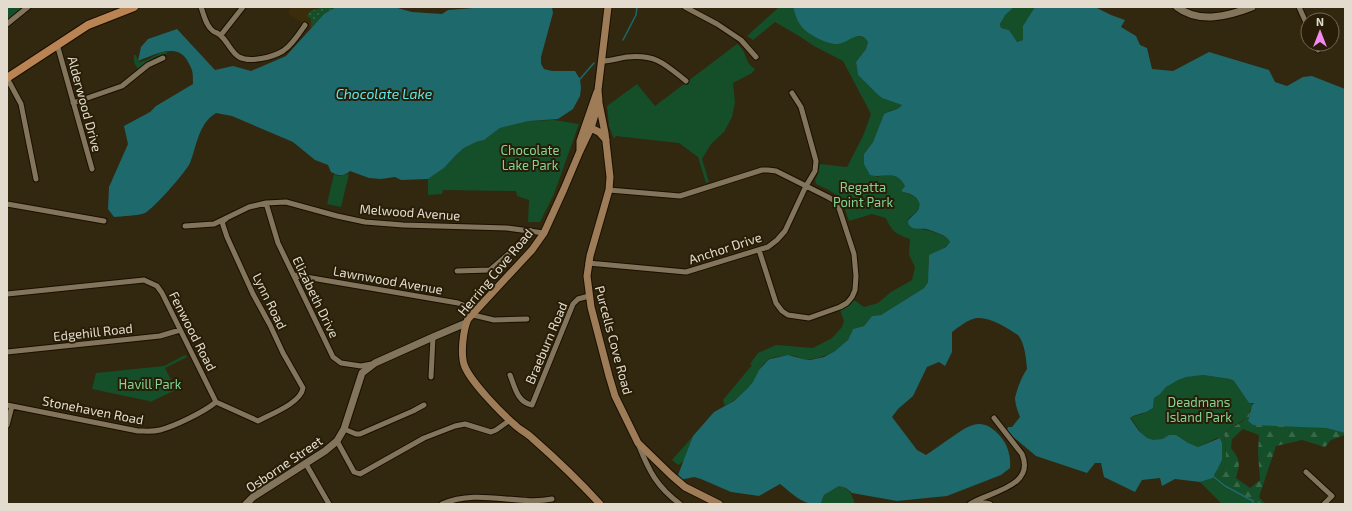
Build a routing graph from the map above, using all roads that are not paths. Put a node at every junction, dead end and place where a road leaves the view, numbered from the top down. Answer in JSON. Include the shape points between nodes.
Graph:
{"nodes":[{"id":1,"x":28,"y":7,"type":"edge"},
{"id":2,"x":134,"y":7,"type":"edge"},
{"id":3,"x":201,"y":7,"type":"edge"},
{"id":4,"x":243,"y":7,"type":"edge"},
{"id":5,"x":608,"y":7,"type":"edge"},
{"id":6,"x":685,"y":7,"type":"edge"},
{"id":7,"x":1177,"y":7,"type":"edge"},
{"id":8,"x":1252,"y":7,"type":"edge"},
{"id":9,"x":7,"y":24,"type":"edge"},
{"id":10,"x":305,"y":25,"type":"dead end"},
{"id":11,"x":221,"y":35,"type":"junction"},
{"id":12,"x":57,"y":44,"type":"junction"},
{"id":13,"x":756,"y":57,"type":"dead end"},
{"id":14,"x":163,"y":58,"type":"dead end"},
{"id":15,"x":602,"y":61,"type":"junction"},
{"id":16,"x":7,"y":78,"type":"edge"},
{"id":17,"x":686,"y":81,"type":"dead end"},
{"id":18,"x":598,"y":90,"type":"junction"},
{"id":19,"x":792,"y":93,"type":"dead end"},
{"id":20,"x":599,"y":101,"type":"junction"},
{"id":21,"x":73,"y":103,"type":"junction"},
{"id":22,"x":588,"y":127,"type":"junction"},
{"id":23,"x":606,"y":140,"type":"junction"},
{"id":24,"x":92,"y":169,"type":"dead end"},
{"id":25,"x":36,"y":179,"type":"dead end"},
{"id":26,"x":806,"y":186,"type":"junction"},
{"id":27,"x":609,"y":190,"type":"junction"},
{"id":28,"x":266,"y":203,"type":"junction"},
{"id":29,"x":7,"y":204,"type":"edge"},
{"id":30,"x":227,"y":218,"type":"junction"},
{"id":31,"x":104,"y":221,"type":"dead end"},
{"id":32,"x":185,"y":226,"type":"dead end"},
{"id":33,"x":531,"y":231,"type":"junction"},
{"id":34,"x":544,"y":233,"type":"junction"},
{"id":35,"x":759,"y":250,"type":"junction"},
{"id":36,"x":588,"y":264,"type":"junction"},
{"id":37,"x":457,"y":271,"type":"dead end"},
{"id":38,"x":294,"y":275,"type":"junction"},
{"id":39,"x":7,"y":294,"type":"edge"},
{"id":40,"x":589,"y":296,"type":"junction"},
{"id":41,"x":475,"y":312,"type":"junction"},
{"id":42,"x":527,"y":319,"type":"dead end"},
{"id":43,"x":466,"y":323,"type":"junction"},
{"id":44,"x":180,"y":330,"type":"junction"},
{"id":45,"x":433,"y":337,"type":"junction"},
{"id":46,"x":7,"y":352,"type":"edge"},
{"id":47,"x":375,"y":363,"type":"junction"},
{"id":48,"x":510,"y":375,"type":"dead end"},
{"id":49,"x":431,"y":377,"type":"dead end"},
{"id":50,"x":216,"y":402,"type":"junction"},
{"id":51,"x":9,"y":405,"type":"edge"},
{"id":52,"x":424,"y":405,"type":"dead end"},
{"id":53,"x":994,"y":418,"type":"dead end"},
{"id":54,"x":510,"y":420,"type":"junction"},
{"id":55,"x":7,"y":425,"type":"edge"},
{"id":56,"x":344,"y":429,"type":"junction"},
{"id":57,"x":337,"y":441,"type":"junction"},
{"id":58,"x":638,"y":443,"type":"junction"},
{"id":59,"x":306,"y":464,"type":"junction"},
{"id":60,"x":1306,"y":472,"type":"dead end"},
{"id":61,"x":552,"y":499,"type":"dead end"},
{"id":62,"x":976,"y":500,"type":"junction"},
{"id":63,"x":246,"y":504,"type":"edge"},
{"id":64,"x":329,"y":504,"type":"edge"},
{"id":65,"x":442,"y":504,"type":"edge"},
{"id":66,"x":600,"y":504,"type":"edge"},
{"id":67,"x":680,"y":504,"type":"edge"},
{"id":68,"x":719,"y":504,"type":"edge"},
{"id":69,"x":970,"y":504,"type":"edge"},
{"id":70,"x":990,"y":504,"type":"edge"},
{"id":71,"x":1324,"y":504,"type":"edge"}],
"edges":[{"from":1,"to":9,"type":"street"},
{"from":2,"to":12,"type":"main road","via":[[88,25]]},
{"from":3,"to":11,"type":"street","via":[[212,31]]},
{"from":4,"to":11,"type":"street"},
{"from":5,"to":15,"type":"main road","name":"Herring Cove Road"},
{"from":6,"to":13,"type":"street","via":[[741,40]]},
{"from":7,"to":8,"type":"street","via":[[1192,15],[1217,17]]},
{"from":10,"to":11,"type":"street","via":[[282,51],[257,60],[235,54]]},
{"from":12,"to":16,"type":"main road"},
{"from":12,"to":21,"type":"street","name":"Alderwood Drive"},
{"from":14,"to":21,"type":"street","via":[[122,86]]},
{"from":15,"to":17,"type":"street","via":[[637,56],[652,58]]},
{"from":15,"to":18,"type":"main road","name":"Herring Cove Road"},
{"from":16,"to":25,"type":"street","via":[[21,104]]},
{"from":18,"to":20,"type":"main road","name":"Herring Cove Road"},
{"from":18,"to":22,"type":"main road","name":"Herring Cove Road"},
{"from":19,"to":26,"type":"street","name":"Anchor Drive","via":[[801,107],[816,163],[816,171]]},
{"from":20,"to":22,"type":"main road","name":"Herring Cove Road"},
{"from":20,"to":23,"type":"main road","name":"Purcells Cove Road"},
{"from":21,"to":24,"type":"street","name":"Alderwood Drive"},
{"from":22,"to":23,"type":"main road","via":[[599,132]]},
{"from":22,"to":34,"type":"main road","name":"Herring Cove Road","via":[[580,141],[580,151]]},
{"from":23,"to":27,"type":"main road","name":"Purcells Cove Road","via":[[610,169]]},
{"from":26,"to":27,"type":"street","via":[[776,171],[768,170],[680,196]]},
{"from":26,"to":35,"type":"street","name":"Anchor Drive","via":[[784,233],[772,245]]},
{"from":26,"to":35,"type":"street","via":[[830,198],[839,208],[854,258],[856,287],[851,299],[844,306],[809,318],[786,314],[776,303]]},
{"from":27,"to":36,"type":"main road","name":"Purcells Cove Road"},
{"from":28,"to":30,"type":"street","name":"Melwood Avenue","via":[[250,207]]},
{"from":28,"to":33,"type":"street","name":"Melwood Avenue","via":[[290,202],[370,222]]},
{"from":28,"to":38,"type":"street","name":"Elizabeth Drive","via":[[278,243]]},
{"from":29,"to":31,"type":"street"},
{"from":30,"to":32,"type":"street","name":"Melwood Avenue","via":[[214,224]]},
{"from":30,"to":50,"type":"street","name":"Lynn Road","via":[[222,222],[227,237],[253,294],[303,388],[296,400],[258,421]]},
{"from":33,"to":34,"type":"street","name":"Melwood Avenue"},
{"from":33,"to":37,"type":"street","via":[[490,270]]},
{"from":34,"to":41,"type":"main road","name":"Herring Cove Road","via":[[532,250]]},
{"from":35,"to":36,"type":"street","name":"Anchor Drive","via":[[686,272]]},
{"from":36,"to":40,"type":"main road","name":"Purcells Cove Road"},
{"from":38,"to":41,"type":"street","name":"Lawnwood Avenue","via":[[458,303]]},
{"from":38,"to":47,"type":"street","name":"Elizabeth Drive","via":[[333,358],[342,363],[361,366]]},
{"from":39,"to":44,"type":"street","name":"Fenwood Road","via":[[144,280],[160,290]]},
{"from":40,"to":48,"type":"street","name":"Braeburn Road","via":[[578,299],[568,313],[532,405],[519,397]]},
{"from":40,"to":58,"type":"main road","name":"Purcells Cove Road","via":[[615,396]]},
{"from":41,"to":42,"type":"street","name":"Lawnwood Avenue","via":[[494,320]]},
{"from":41,"to":43,"type":"main road","name":"Herring Cove Road"},
{"from":43,"to":45,"type":"street","name":"Osborne Street"},
{"from":43,"to":54,"type":"main road","name":"Herring Cove Road","via":[[463,356],[465,367],[484,394]]},
{"from":44,"to":46,"type":"street","name":"Edgehill Road","via":[[160,336]]},
{"from":44,"to":50,"type":"street","name":"Fenwood Road"},
{"from":45,"to":47,"type":"street","name":"Osborne Street"},
{"from":45,"to":49,"type":"street"},
{"from":47,"to":56,"type":"street","name":"Osborne Street","via":[[362,373]]},
{"from":50,"to":51,"type":"street","name":"Stonehaven Road","via":[[207,409],[166,428],[148,432]]},
{"from":51,"to":55,"type":"street"},
{"from":52,"to":56,"type":"street","via":[[360,434]]},
{"from":53,"to":62,"type":"street","via":[[1022,454],[1024,468],[1020,478],[1005,489]]},
{"from":54,"to":57,"type":"street","via":[[494,431],[463,424],[455,426],[424,438],[360,474],[354,472]]},
{"from":54,"to":66,"type":"main road","name":"Herring Cove Road","via":[[575,476]]},
{"from":56,"to":57,"type":"street","name":"Osborne Street"},
{"from":57,"to":59,"type":"street","name":"Osborne Street"},
{"from":58,"to":67,"type":"street","via":[[649,470],[667,495]]},
{"from":58,"to":68,"type":"main road","name":"Purcells Cove Road","via":[[685,487]]},
{"from":59,"to":63,"type":"street","name":"Osborne Street"},
{"from":59,"to":64,"type":"street"},
{"from":60,"to":71,"type":"street","via":[[1332,496]]},
{"from":61,"to":65,"type":"street","via":[[541,501],[470,497]]},
{"from":62,"to":69,"type":"street"},
{"from":62,"to":70,"type":"street"}]}
